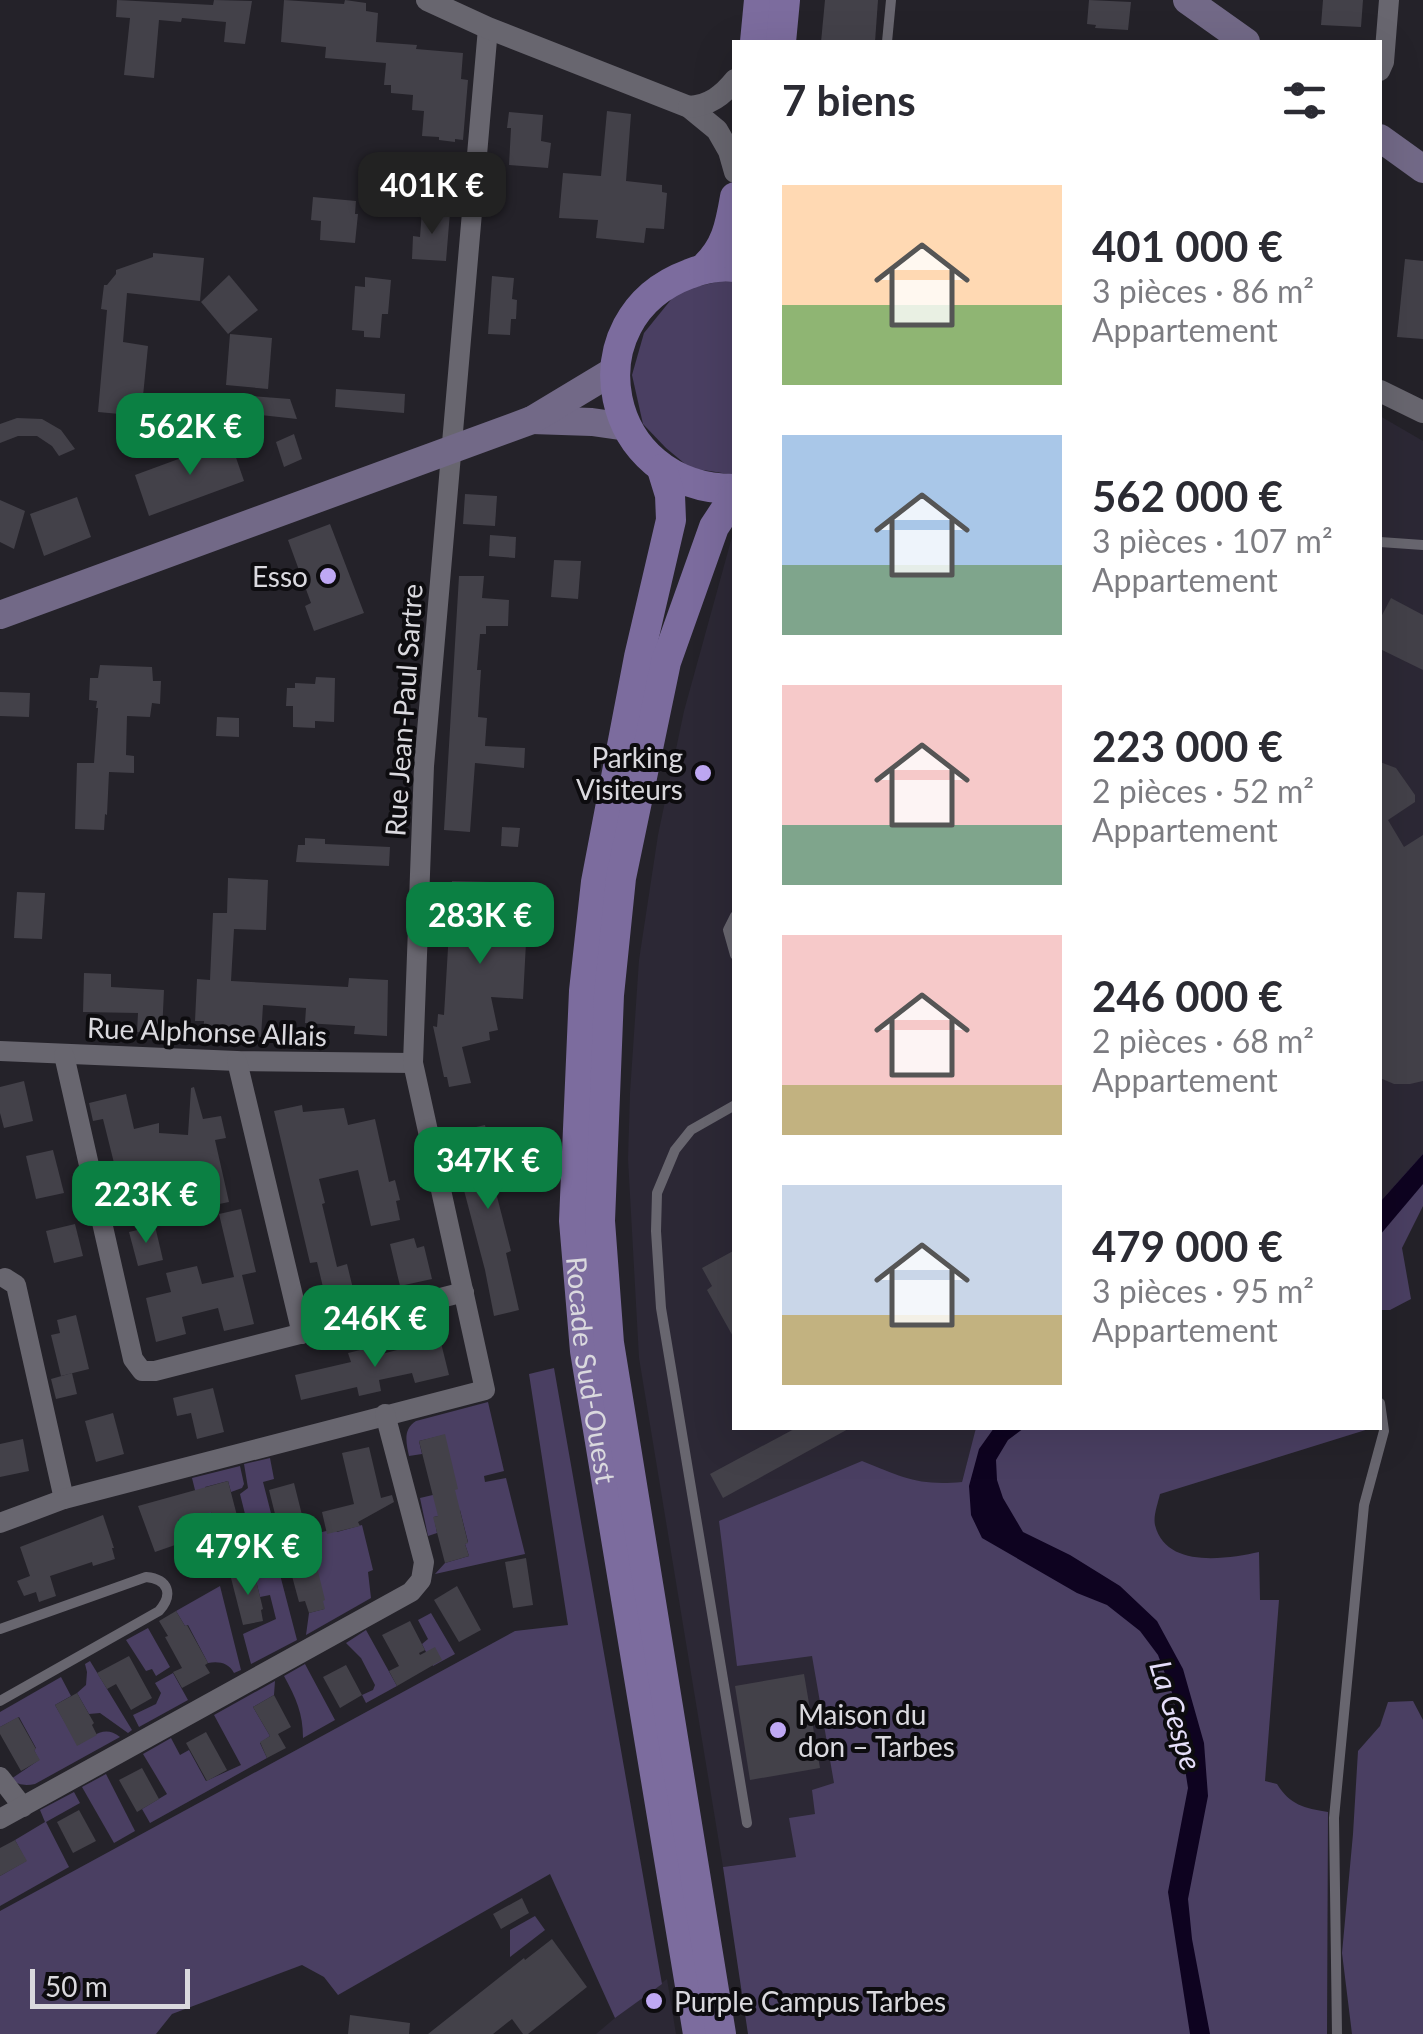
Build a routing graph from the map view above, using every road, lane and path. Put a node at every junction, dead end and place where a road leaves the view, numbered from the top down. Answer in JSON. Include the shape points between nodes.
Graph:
{"nodes":[{"id":1,"x":428,"y":0,"type":"edge"},
{"id":2,"x":759,"y":0,"type":"edge"},
{"id":3,"x":785,"y":0,"type":"edge"},
{"id":4,"x":892,"y":0,"type":"edge"},
{"id":5,"x":1389,"y":0,"type":"edge"},
{"id":6,"x":1192,"y":2,"type":"edge"},
{"id":7,"x":488,"y":28,"type":"junction"},
{"id":8,"x":755,"y":40,"type":"edge"},
{"id":9,"x":781,"y":40,"type":"edge"},
{"id":10,"x":887,"y":40,"type":"edge"},
{"id":11,"x":1243,"y":40,"type":"edge"},
{"id":12,"x":1382,"y":66,"type":"edge"},
{"id":13,"x":732,"y":84,"type":"edge"},
{"id":14,"x":689,"y":107,"type":"junction"},
{"id":15,"x":1382,"y":139,"type":"edge"},
{"id":16,"x":732,"y":161,"type":"edge"},
{"id":17,"x":1423,"y":168,"type":"edge"},
{"id":18,"x":732,"y":212,"type":"edge"},
{"id":19,"x":732,"y":267,"type":"edge"},
{"id":20,"x":704,"y":268,"type":"junction"},
{"id":21,"x":615,"y":370,"type":"junction"},
{"id":22,"x":1382,"y":392,"type":"edge"},
{"id":23,"x":1423,"y":412,"type":"edge"},
{"id":24,"x":532,"y":420,"type":"junction"},
{"id":25,"x":626,"y":427,"type":"junction"},
{"id":26,"x":450,"y":450,"type":"junction"},
{"id":27,"x":662,"y":469,"type":"junction"},
{"id":28,"x":732,"y":492,"type":"edge"},
{"id":29,"x":732,"y":497,"type":"edge"},
{"id":30,"x":1382,"y":542,"type":"edge"},
{"id":31,"x":1423,"y":545,"type":"edge"},
{"id":32,"x":0,"y":615,"type":"edge"},
{"id":33,"x":0,"y":1051,"type":"edge"},
{"id":34,"x":64,"y":1054,"type":"junction"},
{"id":35,"x":237,"y":1062,"type":"junction"},
{"id":36,"x":412,"y":1063,"type":"junction"},
{"id":37,"x":732,"y":1107,"type":"edge"},
{"id":38,"x":5,"y":1278,"type":"dead end"},
{"id":39,"x":464,"y":1292,"type":"junction"},
{"id":40,"x":302,"y":1334,"type":"junction"},
{"id":41,"x":385,"y":1414,"type":"junction"},
{"id":42,"x":1382,"y":1416,"type":"edge"},
{"id":43,"x":64,"y":1499,"type":"junction"},
{"id":44,"x":0,"y":1522,"type":"edge"},
{"id":45,"x":0,"y":1629,"type":"edge"},
{"id":46,"x":0,"y":1701,"type":"edge"},
{"id":47,"x":0,"y":1777,"type":"edge"},
{"id":48,"x":22,"y":1806,"type":"junction"},
{"id":49,"x":0,"y":1819,"type":"edge"},
{"id":50,"x":747,"y":1823,"type":"dead end"},
{"id":51,"x":698,"y":2034,"type":"edge"},
{"id":52,"x":722,"y":2034,"type":"edge"},
{"id":53,"x":1337,"y":2034,"type":"edge"}],
"edges":[{"from":1,"to":7,"type":"street"},
{"from":2,"to":8,"type":"main road"},
{"from":3,"to":9,"type":"main road"},
{"from":4,"to":10,"type":"lane"},
{"from":5,"to":12,"type":"street"},
{"from":6,"to":11,"type":"main road"},
{"from":7,"to":14,"type":"street"},
{"from":7,"to":26,"type":"street","name":"Rue Jean-Paul Sartre"},
{"from":13,"to":14,"type":"street","via":[[722,96]]},
{"from":14,"to":16,"type":"street","via":[[717,130]]},
{"from":15,"to":17,"type":"main road"},
{"from":18,"to":20,"type":"main road","via":[[718,255]]},
{"from":19,"to":20,"type":"main road"},
{"from":20,"to":21,"type":"main road","via":[[670,281],[642,304],[623,335]]},
{"from":21,"to":24,"type":"main road"},
{"from":21,"to":25,"type":"main road"},
{"from":22,"to":23,"type":"street"},
{"from":24,"to":25,"type":"main road"},
{"from":24,"to":26,"type":"main road"},
{"from":25,"to":27,"type":"main road"},
{"from":26,"to":32,"type":"main road"},
{"from":26,"to":36,"type":"street","name":"Rue Jean-Paul Sartre","via":[[424,766]]},
{"from":27,"to":28,"type":"main road","via":[[686,482]]},
{"from":27,"to":51,"type":"main road","name":"Rocade Sud-Ouest","via":[[671,520],[596,882],[574,1221],[585,1351]]},
{"from":29,"to":52,"type":"main road","name":"Rocade Sud-Ouest","via":[[714,527],[666,662],[621,878],[600,1221],[608,1343]]},
{"from":30,"to":31,"type":"lane"},
{"from":33,"to":34,"type":"street","name":"Rue Alphonse Allais"},
{"from":34,"to":35,"type":"street","name":"Rue Alphonse Allais"},
{"from":34,"to":40,"type":"street","via":[[136,1366],[156,1371]]},
{"from":35,"to":36,"type":"street","name":"Rue Alphonse Allais"},
{"from":35,"to":40,"type":"street"},
{"from":36,"to":39,"type":"street","name":"Rue Jean-Paul Sartre"},
{"from":37,"to":50,"type":"lane","via":[[691,1130],[674,1150],[657,1194],[656,1231],[661,1308]]},
{"from":38,"to":43,"type":"street","via":[[16,1285]]},
{"from":39,"to":40,"type":"street"},
{"from":39,"to":41,"type":"street","name":"Rue Jean-Paul Sartre","via":[[485,1390]]},
{"from":41,"to":43,"type":"street"},
{"from":41,"to":48,"type":"street","via":[[424,1562],[411,1592]]},
{"from":42,"to":53,"type":"lane","via":[[1364,1505],[1334,1818]]},
{"from":43,"to":44,"type":"street"},
{"from":45,"to":46,"type":"lane","via":[[146,1576],[166,1586],[159,1611]]},
{"from":47,"to":48,"type":"street"},
{"from":48,"to":49,"type":"street"}]}
